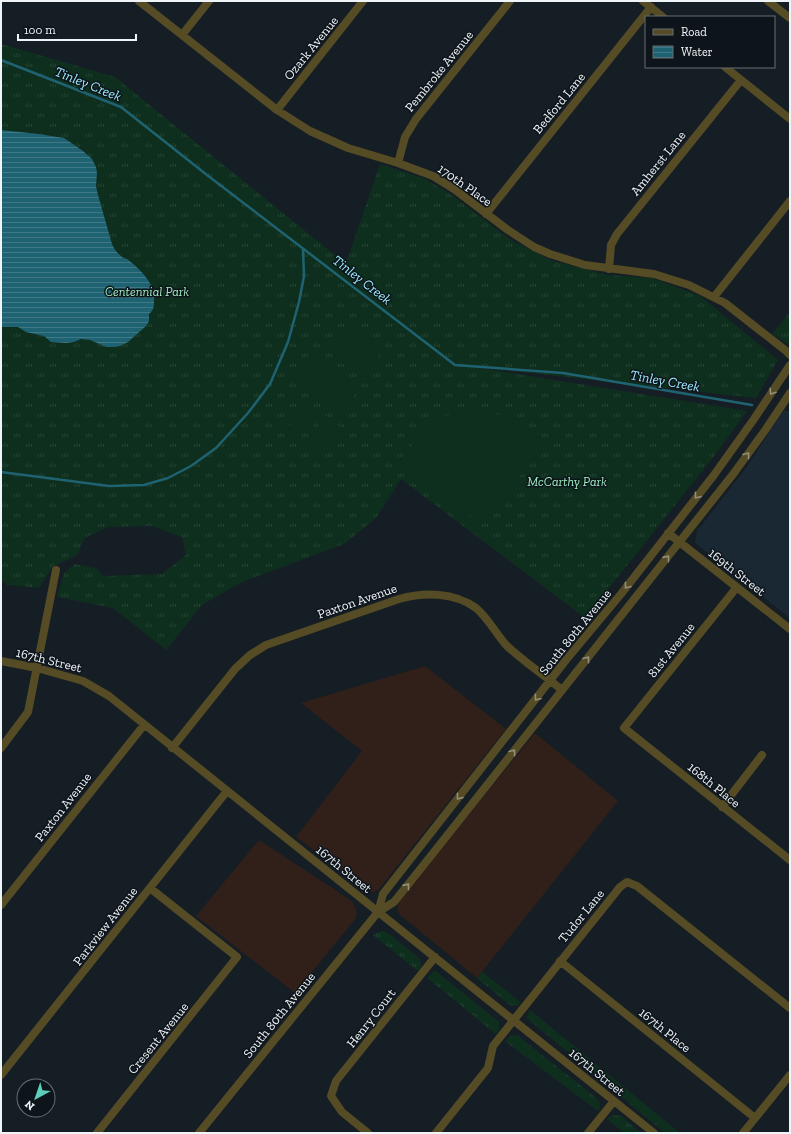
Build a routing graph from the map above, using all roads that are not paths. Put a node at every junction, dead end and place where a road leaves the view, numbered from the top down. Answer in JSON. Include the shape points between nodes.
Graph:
{"nodes":[{"id":1,"x":139,"y":1,"type":"edge"},
{"id":2,"x":209,"y":1,"type":"edge"},
{"id":3,"x":363,"y":1,"type":"edge"},
{"id":4,"x":510,"y":1,"type":"edge"},
{"id":5,"x":643,"y":1,"type":"edge"},
{"id":6,"x":768,"y":1,"type":"edge"},
{"id":7,"x":651,"y":7,"type":"junction"},
{"id":8,"x":662,"y":16,"type":"edge"},
{"id":9,"x":790,"y":18,"type":"edge"},
{"id":10,"x":182,"y":35,"type":"junction"},
{"id":11,"x":726,"y":68,"type":"edge"},
{"id":12,"x":741,"y":80,"type":"junction"},
{"id":13,"x":276,"y":110,"type":"junction"},
{"id":14,"x":790,"y":119,"type":"edge"},
{"id":15,"x":398,"y":163,"type":"junction"},
{"id":16,"x":790,"y":201,"type":"edge"},
{"id":17,"x":486,"y":214,"type":"junction"},
{"id":18,"x":609,"y":269,"type":"junction"},
{"id":19,"x":714,"y":297,"type":"junction"},
{"id":20,"x":790,"y":356,"type":"edge"},
{"id":21,"x":790,"y":366,"type":"edge"},
{"id":22,"x":790,"y":393,"type":"edge"},
{"id":23,"x":668,"y":533,"type":"junction"},
{"id":24,"x":680,"y":542,"type":"junction"},
{"id":25,"x":56,"y":570,"type":"dead end"},
{"id":26,"x":737,"y":587,"type":"junction"},
{"id":27,"x":790,"y":629,"type":"edge"},
{"id":28,"x":1,"y":661,"type":"edge"},
{"id":29,"x":37,"y":668,"type":"junction"},
{"id":30,"x":551,"y":681,"type":"junction"},
{"id":31,"x":562,"y":690,"type":"junction"},
{"id":32,"x":144,"y":725,"type":"junction"},
{"id":33,"x":624,"y":728,"type":"joint"},
{"id":34,"x":1,"y":748,"type":"edge"},
{"id":35,"x":172,"y":748,"type":"junction"},
{"id":36,"x":762,"y":755,"type":"dead end"},
{"id":37,"x":227,"y":791,"type":"junction"},
{"id":38,"x":722,"y":807,"type":"junction"},
{"id":39,"x":790,"y":860,"type":"edge"},
{"id":40,"x":150,"y":888,"type":"junction"},
{"id":41,"x":1,"y":905,"type":"edge"},
{"id":42,"x":378,"y":912,"type":"junction"},
{"id":43,"x":434,"y":957,"type":"junction"},
{"id":44,"x":560,"y":961,"type":"junction"},
{"id":45,"x":790,"y":1008,"type":"edge"},
{"id":46,"x":513,"y":1020,"type":"junction"},
{"id":47,"x":1,"y":1075,"type":"edge"},
{"id":48,"x":790,"y":1075,"type":"edge"},
{"id":49,"x":614,"y":1101,"type":"junction"},
{"id":50,"x":755,"y":1118,"type":"junction"},
{"id":51,"x":97,"y":1133,"type":"edge"},
{"id":52,"x":200,"y":1133,"type":"edge"},
{"id":53,"x":368,"y":1133,"type":"edge"},
{"id":54,"x":436,"y":1133,"type":"edge"},
{"id":55,"x":588,"y":1133,"type":"edge"},
{"id":56,"x":654,"y":1133,"type":"edge"},
{"id":57,"x":743,"y":1133,"type":"edge"}],
"edges":[{"from":1,"to":10,"type":"street","name":"170th Place"},
{"from":2,"to":10,"type":"street"},
{"from":3,"to":13,"type":"street","name":"Ozark Avenue"},
{"from":4,"to":15,"type":"street","name":"Pembroke Avenue","via":[[416,119],[406,137]]},
{"from":5,"to":7,"type":"street"},
{"from":6,"to":9,"type":"street"},
{"from":7,"to":8,"type":"street"},
{"from":7,"to":17,"type":"street","name":"Bedford Lane"},
{"from":10,"to":13,"type":"street","name":"170th Place"},
{"from":11,"to":12,"type":"street"},
{"from":12,"to":14,"type":"street"},
{"from":12,"to":18,"type":"street","name":"Amherst Lane","via":[[617,234],[611,245]]},
{"from":13,"to":15,"type":"street","name":"170th Place","via":[[310,131],[348,148]]},
{"from":15,"to":17,"type":"street","name":"170th Place","via":[[433,176]]},
{"from":16,"to":19,"type":"street"},
{"from":17,"to":18,"type":"street","name":"170th Place","via":[[519,238],[550,254],[585,265]]},
{"from":18,"to":19,"type":"street","name":"170th Place","via":[[654,274],[689,285]]},
{"from":19,"to":20,"type":"street","name":"170th Place","via":[[742,315]]},
{"from":21,"to":23,"type":"street","name":"South 80th Avenue","one_way":true,"via":[[721,465]]},
{"from":24,"to":22,"type":"street","name":"South 80th Avenue","one_way":true,"via":[[766,429]]},
{"from":23,"to":24,"type":"street","name":"169th Street"},
{"from":23,"to":30,"type":"street","name":"South 80th Avenue","one_way":true},
{"from":24,"to":26,"type":"street","name":"169th Street"},
{"from":31,"to":24,"type":"street","name":"South 80th Avenue","one_way":true},
{"from":25,"to":29,"type":"street"},
{"from":26,"to":27,"type":"street","name":"169th Street"},
{"from":26,"to":33,"type":"street","name":"81st Avenue"},
{"from":28,"to":29,"type":"street","name":"167th Street"},
{"from":29,"to":32,"type":"street","name":"167th Street","via":[[83,681],[109,696]]},
{"from":29,"to":34,"type":"street","via":[[28,712]]},
{"from":30,"to":31,"type":"street","name":"Paxton Avenue"},
{"from":30,"to":35,"type":"street","name":"Paxton Avenue","via":[[508,647],[476,608],[453,598],[414,594],[266,645],[250,655],[235,669]]},
{"from":30,"to":42,"type":"street","name":"South 80th Avenue","one_way":true,"via":[[383,894]]},
{"from":42,"to":31,"type":"street","name":"South 80th Avenue","one_way":true,"via":[[394,902]]},
{"from":32,"to":35,"type":"street","name":"167th Street"},
{"from":32,"to":41,"type":"street","name":"Paxton Avenue"},
{"from":33,"to":38,"type":"street","name":"168th Place"},
{"from":35,"to":37,"type":"street","name":"167th Street"},
{"from":36,"to":38,"type":"street"},
{"from":37,"to":40,"type":"street","name":"Parkview Avenue"},
{"from":37,"to":42,"type":"street","name":"167th Street"},
{"from":38,"to":39,"type":"street","name":"168th Place"},
{"from":40,"to":47,"type":"street","name":"Parkview Avenue"},
{"from":40,"to":51,"type":"street","name":"Cresent Avenue","via":[[237,958]]},
{"from":42,"to":43,"type":"street","name":"167th Street"},
{"from":42,"to":52,"type":"street","name":"South 80th Avenue"},
{"from":43,"to":46,"type":"street","name":"167th Street"},
{"from":43,"to":53,"type":"street","name":"Henry Court","via":[[336,1081],[331,1096],[342,1112]]},
{"from":44,"to":45,"type":"street","name":"Tudor Lane","via":[[620,887],[630,882]]},
{"from":44,"to":46,"type":"street","name":"Tudor Lane"},
{"from":44,"to":50,"type":"street","name":"167th Place"},
{"from":46,"to":49,"type":"street","name":"167th Street"},
{"from":46,"to":54,"type":"street","name":"Tudor Lane","via":[[493,1046],[488,1068]]},
{"from":48,"to":50,"type":"street"},
{"from":49,"to":55,"type":"street"},
{"from":49,"to":56,"type":"street","name":"167th Street"},
{"from":50,"to":57,"type":"street"}]}
